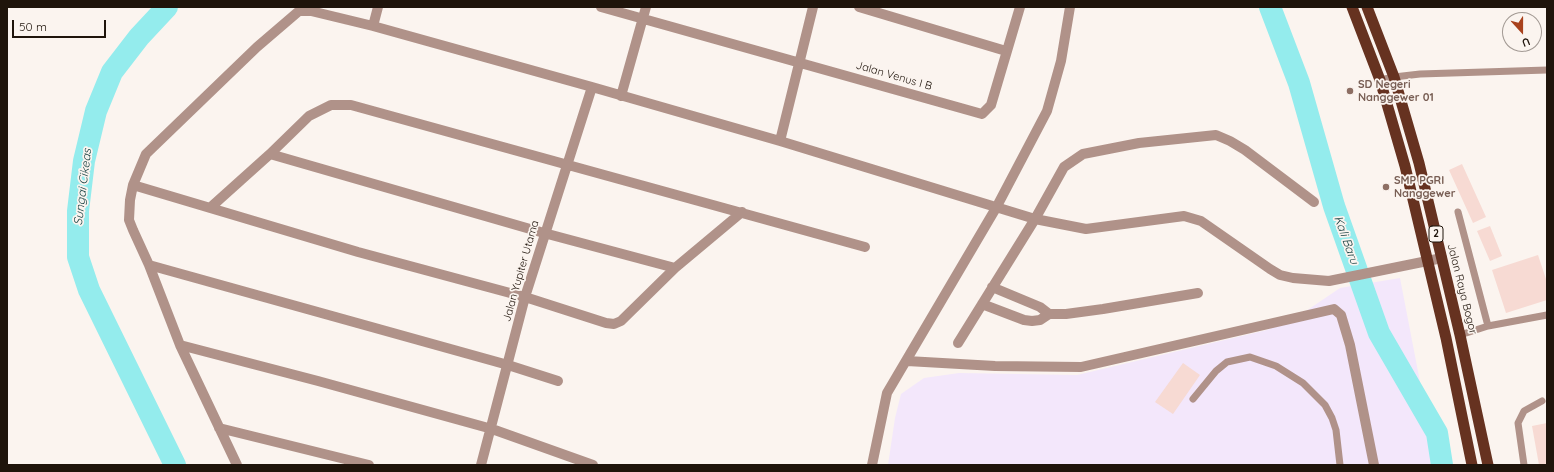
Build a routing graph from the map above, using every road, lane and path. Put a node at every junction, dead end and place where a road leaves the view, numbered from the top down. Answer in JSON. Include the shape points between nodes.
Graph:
{"nodes":[{"id":1,"x":378,"y":7,"type":"edge"},
{"id":2,"x":601,"y":7,"type":"edge"},
{"id":3,"x":646,"y":7,"type":"edge"},
{"id":4,"x":813,"y":7,"type":"edge"},
{"id":5,"x":859,"y":7,"type":"edge"},
{"id":6,"x":1020,"y":7,"type":"edge"},
{"id":7,"x":1070,"y":7,"type":"edge"},
{"id":8,"x":1352,"y":7,"type":"edge"},
{"id":9,"x":1367,"y":7,"type":"edge"},
{"id":10,"x":643,"y":19,"type":"junction"},
{"id":11,"x":373,"y":26,"type":"junction"},
{"id":12,"x":1006,"y":51,"type":"junction"},
{"id":13,"x":799,"y":62,"type":"junction"},
{"id":14,"x":1547,"y":70,"type":"edge"},
{"id":15,"x":1394,"y":76,"type":"junction"},
{"id":16,"x":1380,"y":80,"type":"junction"},
{"id":17,"x":592,"y":87,"type":"junction"},
{"id":18,"x":621,"y":96,"type":"junction"},
{"id":19,"x":780,"y":142,"type":"junction"},
{"id":20,"x":270,"y":154,"type":"junction"},
{"id":21,"x":566,"y":166,"type":"junction"},
{"id":22,"x":133,"y":185,"type":"junction"},
{"id":23,"x":1314,"y":202,"type":"dead end"},
{"id":24,"x":211,"y":207,"type":"junction"},
{"id":25,"x":996,"y":208,"type":"junction"},
{"id":26,"x":742,"y":212,"type":"junction"},
{"id":27,"x":1458,"y":212,"type":"dead end"},
{"id":28,"x":1035,"y":219,"type":"junction"},
{"id":29,"x":544,"y":233,"type":"junction"},
{"id":30,"x":865,"y":247,"type":"dead end"},
{"id":31,"x":1442,"y":258,"type":"junction"},
{"id":32,"x":1426,"y":261,"type":"junction"},
{"id":33,"x":149,"y":265,"type":"junction"},
{"id":34,"x":675,"y":268,"type":"junction"},
{"id":35,"x":992,"y":287,"type":"junction"},
{"id":36,"x":1198,"y":293,"type":"dead end"},
{"id":37,"x":526,"y":296,"type":"junction"},
{"id":38,"x":982,"y":304,"type":"junction"},
{"id":39,"x":1049,"y":314,"type":"junction"},
{"id":40,"x":1547,"y":315,"type":"edge"},
{"id":41,"x":1488,"y":326,"type":"junction"},
{"id":42,"x":1460,"y":335,"type":"junction"},
{"id":43,"x":958,"y":343,"type":"dead end"},
{"id":44,"x":180,"y":345,"type":"junction"},
{"id":45,"x":907,"y":361,"type":"junction"},
{"id":46,"x":508,"y":365,"type":"junction"},
{"id":47,"x":558,"y":381,"type":"dead end"},
{"id":48,"x":1193,"y":399,"type":"dead end"},
{"id":49,"x":1542,"y":401,"type":"dead end"},
{"id":50,"x":219,"y":428,"type":"junction"},
{"id":51,"x":492,"y":429,"type":"junction"},
{"id":52,"x":237,"y":465,"type":"edge"},
{"id":53,"x":369,"y":465,"type":"edge"},
{"id":54,"x":481,"y":465,"type":"edge"},
{"id":55,"x":593,"y":465,"type":"edge"},
{"id":56,"x":872,"y":465,"type":"edge"},
{"id":57,"x":1340,"y":465,"type":"edge"},
{"id":58,"x":1374,"y":465,"type":"edge"},
{"id":59,"x":1472,"y":465,"type":"edge"},
{"id":60,"x":1488,"y":465,"type":"edge"},
{"id":61,"x":1524,"y":465,"type":"edge"}],
"edges":[{"from":1,"to":11,"type":"street"},
{"from":2,"to":10,"type":"street","name":"Jalan Venus I B"},
{"from":3,"to":10,"type":"street"},
{"from":4,"to":13,"type":"street"},
{"from":5,"to":12,"type":"street"},
{"from":6,"to":12,"type":"street"},
{"from":7,"to":25,"type":"street","via":[[1061,61],[1047,111]]},
{"from":8,"to":16,"type":"highway","number":"2"},
{"from":9,"to":15,"type":"highway","name":"Jalan Raya Bogor","number":"2"},
{"from":10,"to":13,"type":"street","name":"Jalan Venus I B"},
{"from":10,"to":18,"type":"street"},
{"from":11,"to":17,"type":"street"},
{"from":11,"to":22,"type":"street","via":[[311,11],[299,11],[146,154]]},
{"from":12,"to":13,"type":"street","name":"Jalan Venus I B","via":[[991,105],[982,114]]},
{"from":13,"to":19,"type":"street"},
{"from":14,"to":15,"type":"lane"},
{"from":15,"to":16,"type":"lane"},
{"from":15,"to":31,"type":"highway","name":"Jalan Raya Bogor","number":"2"},
{"from":16,"to":32,"type":"highway","number":"2","via":[[1405,166]]},
{"from":17,"to":18,"type":"street"},
{"from":17,"to":21,"type":"street","name":"Jalan Yupiter Utama"},
{"from":18,"to":19,"type":"street"},
{"from":19,"to":25,"type":"street"},
{"from":20,"to":21,"type":"street","via":[[309,116],[331,105],[344,105]]},
{"from":20,"to":24,"type":"street"},
{"from":20,"to":29,"type":"street"},
{"from":21,"to":26,"type":"street"},
{"from":21,"to":29,"type":"street","name":"Jalan Yupiter Utama"},
{"from":22,"to":24,"type":"street"},
{"from":22,"to":33,"type":"street","via":[[129,220]]},
{"from":23,"to":28,"type":"street","via":[[1245,150],[1216,135],[1139,143],[1083,154],[1064,167]]},
{"from":24,"to":37,"type":"street","via":[[358,252]]},
{"from":25,"to":28,"type":"street"},
{"from":25,"to":45,"type":"street"},
{"from":26,"to":30,"type":"street"},
{"from":26,"to":34,"type":"street"},
{"from":27,"to":41,"type":"lane"},
{"from":28,"to":32,"type":"street","via":[[1086,229],[1184,216],[1201,221],[1280,274],[1293,278],[1329,281]]},
{"from":28,"to":35,"type":"street"},
{"from":29,"to":34,"type":"street"},
{"from":29,"to":37,"type":"street","name":"Jalan Yupiter Utama"},
{"from":31,"to":32,"type":"street"},
{"from":31,"to":42,"type":"highway","name":"Jalan Raya Bogor","number":"2"},
{"from":32,"to":59,"type":"highway","number":"2","via":[[1446,338]]},
{"from":33,"to":44,"type":"street"},
{"from":33,"to":46,"type":"street"},
{"from":34,"to":37,"type":"street","via":[[622,321],[614,324],[606,324]]},
{"from":35,"to":38,"type":"street"},
{"from":35,"to":39,"type":"street","via":[[1040,307]]},
{"from":36,"to":39,"type":"street","via":[[1103,309]]},
{"from":37,"to":46,"type":"street","name":"Jalan Yupiter Utama"},
{"from":38,"to":39,"type":"street","via":[[1024,320],[1040,320]]},
{"from":38,"to":43,"type":"street"},
{"from":40,"to":41,"type":"lane"},
{"from":41,"to":42,"type":"lane"},
{"from":42,"to":60,"type":"highway","name":"Jalan Raya Bogor","number":"2"},
{"from":44,"to":50,"type":"street"},
{"from":44,"to":51,"type":"street"},
{"from":45,"to":56,"type":"street","via":[[887,393]]},
{"from":45,"to":58,"type":"street","via":[[994,366],[1082,367],[1334,309],[1341,315],[1350,345]]},
{"from":46,"to":47,"type":"street"},
{"from":46,"to":51,"type":"street","name":"Jalan Yupiter Utama"},
{"from":48,"to":57,"type":"lane","via":[[1216,371],[1227,362],[1250,356],[1276,366],[1303,383],[1325,405],[1336,430]]},
{"from":49,"to":61,"type":"lane","via":[[1524,411],[1518,423]]},
{"from":50,"to":52,"type":"street"},
{"from":50,"to":53,"type":"street"},
{"from":51,"to":54,"type":"street","name":"Jalan Yupiter Utama"},
{"from":51,"to":55,"type":"street"}]}
